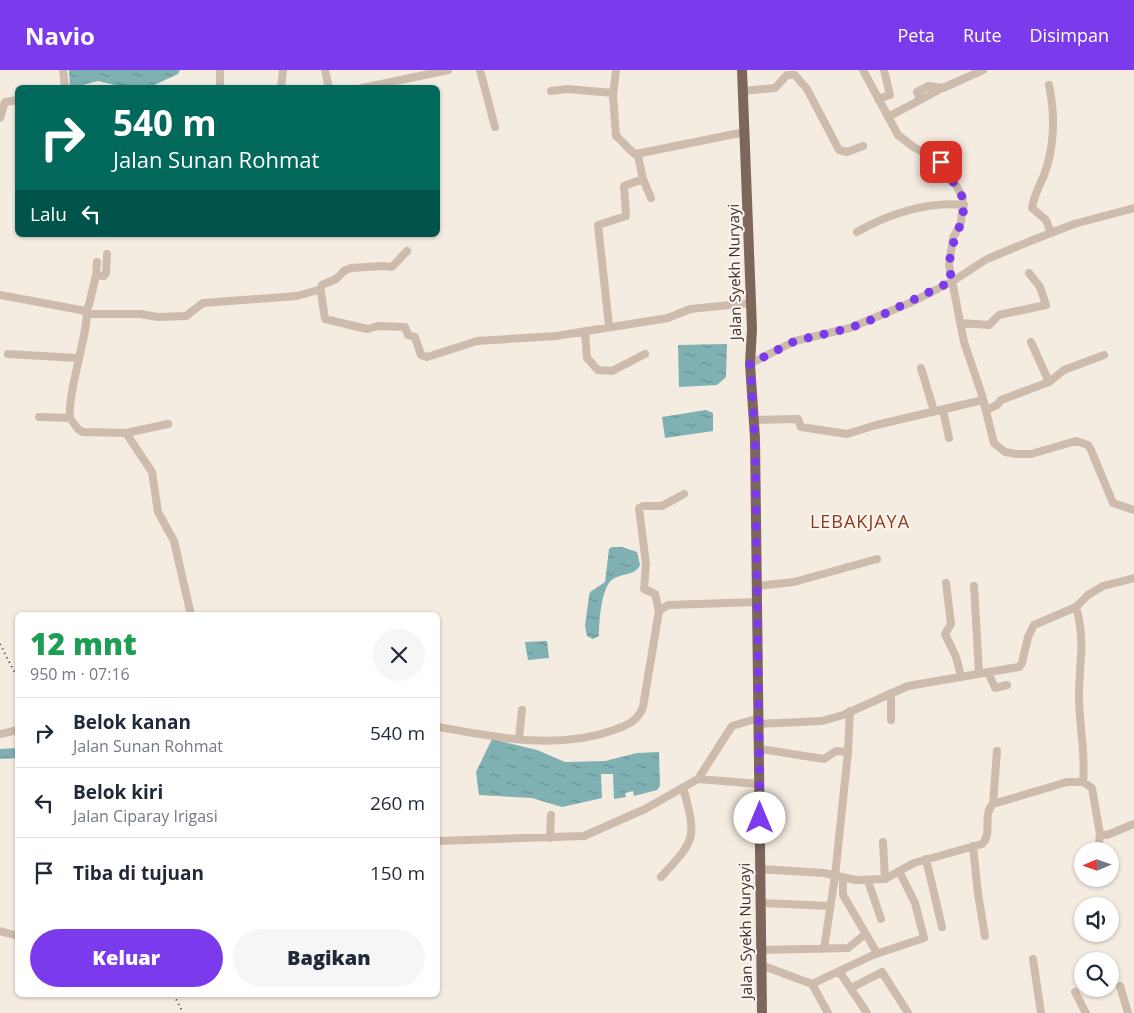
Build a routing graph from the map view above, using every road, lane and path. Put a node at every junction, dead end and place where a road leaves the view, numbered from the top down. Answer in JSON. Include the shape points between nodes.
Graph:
{"nodes":[{"id":1,"x":63,"y":70,"type":"edge"},
{"id":2,"x":220,"y":70,"type":"edge"},
{"id":3,"x":283,"y":70,"type":"edge"},
{"id":4,"x":325,"y":70,"type":"edge"},
{"id":5,"x":448,"y":70,"type":"edge"},
{"id":6,"x":480,"y":70,"type":"edge"},
{"id":7,"x":616,"y":70,"type":"edge"},
{"id":8,"x":742,"y":70,"type":"edge"},
{"id":9,"x":863,"y":70,"type":"edge"},
{"id":10,"x":884,"y":70,"type":"edge"},
{"id":11,"x":983,"y":70,"type":"edge"},
{"id":12,"x":65,"y":85,"type":"edge"},
{"id":13,"x":220,"y":85,"type":"dead end"},
{"id":14,"x":281,"y":85,"type":"edge"},
{"id":15,"x":328,"y":85,"type":"edge"},
{"id":16,"x":376,"y":85,"type":"edge"},
{"id":17,"x":1048,"y":85,"type":"dead end"},
{"id":18,"x":552,"y":91,"type":"dead end"},
{"id":19,"x":743,"y":91,"type":"junction"},
{"id":20,"x":613,"y":93,"type":"junction"},
{"id":21,"x":0,"y":94,"type":"edge"},
{"id":22,"x":878,"y":99,"type":"junction"},
{"id":23,"x":7,"y":100,"type":"junction"},
{"id":24,"x":15,"y":100,"type":"edge"},
{"id":25,"x":888,"y":117,"type":"junction"},
{"id":26,"x":0,"y":118,"type":"edge"},
{"id":27,"x":494,"y":127,"type":"dead end"},
{"id":28,"x":746,"y":132,"type":"junction"},
{"id":29,"x":863,"y":146,"type":"dead end"},
{"id":30,"x":636,"y":154,"type":"junction"},
{"id":31,"x":643,"y":178,"type":"junction"},
{"id":32,"x":651,"y":198,"type":"dead end"},
{"id":33,"x":964,"y":205,"type":"junction"},
{"id":34,"x":1134,"y":208,"type":"edge"},
{"id":35,"x":857,"y":232,"type":"dead end"},
{"id":36,"x":1051,"y":233,"type":"junction"},
{"id":37,"x":407,"y":251,"type":"dead end"},
{"id":38,"x":107,"y":254,"type":"dead end"},
{"id":39,"x":97,"y":262,"type":"dead end"},
{"id":40,"x":1029,"y":273,"type":"dead end"},
{"id":41,"x":96,"y":275,"type":"junction"},
{"id":42,"x":952,"y":281,"type":"junction"},
{"id":43,"x":320,"y":291,"type":"junction"},
{"id":44,"x":0,"y":294,"type":"edge"},
{"id":45,"x":751,"y":303,"type":"junction"},
{"id":46,"x":86,"y":313,"type":"junction"},
{"id":47,"x":961,"y":323,"type":"junction"},
{"id":48,"x":609,"y":326,"type":"junction"},
{"id":49,"x":585,"y":331,"type":"junction"},
{"id":50,"x":1031,"y":342,"type":"dead end"},
{"id":51,"x":8,"y":354,"type":"dead end"},
{"id":52,"x":645,"y":354,"type":"dead end"},
{"id":53,"x":1104,"y":355,"type":"dead end"},
{"id":54,"x":78,"y":358,"type":"junction"},
{"id":55,"x":750,"y":364,"type":"junction"},
{"id":56,"x":921,"y":368,"type":"dead end"},
{"id":57,"x":1049,"y":382,"type":"junction"},
{"id":58,"x":983,"y":400,"type":"junction"},
{"id":59,"x":943,"y":410,"type":"junction"},
{"id":60,"x":986,"y":410,"type":"junction"},
{"id":61,"x":934,"y":412,"type":"junction"},
{"id":62,"x":39,"y":417,"type":"dead end"},
{"id":63,"x":70,"y":418,"type":"junction"},
{"id":64,"x":755,"y":420,"type":"junction"},
{"id":65,"x":168,"y":424,"type":"dead end"},
{"id":66,"x":126,"y":433,"type":"junction"},
{"id":67,"x":949,"y":438,"type":"dead end"},
{"id":68,"x":684,"y":494,"type":"dead end"},
{"id":69,"x":1134,"y":510,"type":"edge"},
{"id":70,"x":877,"y":559,"type":"dead end"},
{"id":71,"x":1134,"y":578,"type":"edge"},
{"id":72,"x":946,"y":583,"type":"dead end"},
{"id":73,"x":757,"y":586,"type":"junction"},
{"id":74,"x":974,"y":586,"type":"dead end"},
{"id":75,"x":757,"y":602,"type":"junction"},
{"id":76,"x":1076,"y":608,"type":"junction"},
{"id":77,"x":659,"y":611,"type":"junction"},
{"id":78,"x":189,"y":612,"type":"edge"},
{"id":79,"x":988,"y":672,"type":"junction"},
{"id":80,"x":980,"y":673,"type":"junction"},
{"id":81,"x":961,"y":676,"type":"junction"},
{"id":82,"x":1007,"y":685,"type":"dead end"},
{"id":83,"x":891,"y":693,"type":"junction"},
{"id":84,"x":522,"y":710,"type":"dead end"},
{"id":85,"x":850,"y":711,"type":"junction"},
{"id":86,"x":891,"y":720,"type":"dead end"},
{"id":87,"x":759,"y":721,"type":"junction"},
{"id":88,"x":440,"y":727,"type":"edge"},
{"id":89,"x":15,"y":731,"type":"edge"},
{"id":90,"x":0,"y":734,"type":"edge"},
{"id":91,"x":519,"y":738,"type":"junction"},
{"id":92,"x":760,"y":749,"type":"junction"},
{"id":93,"x":997,"y":751,"type":"dead end"},
{"id":94,"x":848,"y":752,"type":"junction"},
{"id":95,"x":698,"y":779,"type":"junction"},
{"id":96,"x":1083,"y":782,"type":"junction"},
{"id":97,"x":760,"y":784,"type":"junction"},
{"id":98,"x":683,"y":787,"type":"junction"},
{"id":99,"x":993,"y":804,"type":"junction"},
{"id":100,"x":551,"y":816,"type":"dead end"},
{"id":101,"x":1134,"y":824,"type":"edge"},
{"id":102,"x":1100,"y":834,"type":"junction"},
{"id":103,"x":550,"y":838,"type":"junction"},
{"id":104,"x":440,"y":841,"type":"edge"},
{"id":105,"x":883,"y":842,"type":"dead end"},
{"id":106,"x":1099,"y":842,"type":"edge"},
{"id":107,"x":973,"y":846,"type":"junction"},
{"id":108,"x":926,"y":859,"type":"junction"},
{"id":109,"x":760,"y":869,"type":"junction"},
{"id":110,"x":900,"y":873,"type":"junction"},
{"id":111,"x":660,"y":877,"type":"dead end"},
{"id":112,"x":839,"y":877,"type":"junction"},
{"id":113,"x":885,"y":879,"type":"junction"},
{"id":114,"x":868,"y":881,"type":"junction"},
{"id":115,"x":761,"y":904,"type":"junction"},
{"id":116,"x":830,"y":906,"type":"junction"},
{"id":117,"x":881,"y":919,"type":"dead end"},
{"id":118,"x":942,"y":927,"type":"dead end"},
{"id":119,"x":0,"y":931,"type":"edge"},
{"id":120,"x":15,"y":935,"type":"edge"},
{"id":121,"x":864,"y":935,"type":"junction"},
{"id":122,"x":985,"y":936,"type":"dead end"},
{"id":123,"x":824,"y":949,"type":"junction"},
{"id":124,"x":761,"y":950,"type":"junction"},
{"id":125,"x":876,"y":953,"type":"junction"},
{"id":126,"x":1033,"y":959,"type":"dead end"},
{"id":127,"x":761,"y":965,"type":"junction"},
{"id":128,"x":839,"y":971,"type":"junction"},
{"id":129,"x":812,"y":984,"type":"junction"},
{"id":130,"x":1120,"y":986,"type":"dead end"},
{"id":131,"x":851,"y":988,"type":"junction"},
{"id":132,"x":1078,"y":997,"type":"edge"},
{"id":133,"x":762,"y":1013,"type":"edge"},
{"id":134,"x":828,"y":1013,"type":"edge"},
{"id":135,"x":866,"y":1013,"type":"edge"},
{"id":136,"x":908,"y":1013,"type":"edge"},
{"id":137,"x":1041,"y":1013,"type":"edge"},
{"id":138,"x":1086,"y":1013,"type":"edge"},
{"id":139,"x":1128,"y":1013,"type":"edge"}],
"edges":[{"from":1,"to":12,"type":"street"},
{"from":2,"to":13,"type":"street"},
{"from":3,"to":14,"type":"street"},
{"from":4,"to":15,"type":"street"},
{"from":5,"to":16,"type":"street"},
{"from":6,"to":27,"type":"street"},
{"from":7,"to":20,"type":"street"},
{"from":8,"to":19,"type":"main road","name":"Jalan Syekh Nuryayi"},
{"from":9,"to":22,"type":"street"},
{"from":10,"to":22,"type":"street","via":[[890,95]]},
{"from":11,"to":25,"type":"street","via":[[943,88],[923,88],[917,92],[920,100]]},
{"from":17,"to":36,"type":"street","via":[[1053,114],[1050,149],[1032,208],[1046,220]]},
{"from":18,"to":20,"type":"street","via":[[568,89]]},
{"from":19,"to":28,"type":"main road","name":"Jalan Syekh Nuryayi"},
{"from":19,"to":29,"type":"street","via":[[776,88],[787,75],[795,75],[807,89],[839,150],[847,152]]},
{"from":20,"to":30,"type":"street","via":[[616,136]]},
{"from":21,"to":23,"type":"street"},
{"from":22,"to":25,"type":"street"},
{"from":23,"to":24,"type":"street"},
{"from":23,"to":26,"type":"street"},
{"from":25,"to":33,"type":"street","via":[[903,140],[944,163]]},
{"from":28,"to":30,"type":"street"},
{"from":28,"to":45,"type":"main road","name":"Jalan Syekh Nuryayi"},
{"from":30,"to":31,"type":"street"},
{"from":31,"to":32,"type":"street"},
{"from":31,"to":48,"type":"street","via":[[624,186],[626,216],[598,225]]},
{"from":33,"to":35,"type":"street","via":[[942,203],[916,208],[879,220]]},
{"from":33,"to":42,"type":"street","via":[[950,254]]},
{"from":34,"to":36,"type":"street"},
{"from":36,"to":42,"type":"street","via":[[987,259]]},
{"from":37,"to":43,"type":"street","via":[[392,267],[348,269],[336,280],[322,285]]},
{"from":38,"to":41,"type":"street","via":[[106,274]]},
{"from":39,"to":41,"type":"street"},
{"from":40,"to":47,"type":"street","via":[[1040,287],[1046,305],[999,316],[989,325]]},
{"from":41,"to":46,"type":"street"},
{"from":42,"to":47,"type":"street"},
{"from":42,"to":55,"type":"street","via":[[876,318],[850,328],[795,341]]},
{"from":43,"to":46,"type":"street","via":[[297,296],[203,303],[186,316]]},
{"from":43,"to":49,"type":"street","via":[[325,319],[368,329],[405,327],[408,336],[416,337],[423,356],[477,341]]},
{"from":44,"to":46,"type":"street"},
{"from":45,"to":48,"type":"street","via":[[690,308],[668,318]]},
{"from":45,"to":55,"type":"main road","name":"Jalan Syekh Nuryayi"},
{"from":46,"to":54,"type":"street"},
{"from":47,"to":58,"type":"street"},
{"from":48,"to":49,"type":"street"},
{"from":49,"to":52,"type":"street","via":[[587,358],[598,370],[612,371]]},
{"from":50,"to":57,"type":"street"},
{"from":51,"to":54,"type":"street"},
{"from":53,"to":57,"type":"street","via":[[1064,370]]},
{"from":54,"to":63,"type":"street"},
{"from":55,"to":64,"type":"main road","name":"Jalan Syekh Nuryayi"},
{"from":56,"to":61,"type":"street"},
{"from":57,"to":60,"type":"street","via":[[1001,400]]},
{"from":58,"to":59,"type":"street"},
{"from":58,"to":60,"type":"street"},
{"from":59,"to":61,"type":"street"},
{"from":59,"to":67,"type":"street"},
{"from":60,"to":69,"type":"street","via":[[994,443],[1005,452],[1032,454],[1076,441],[1088,445],[1113,503]]},
{"from":61,"to":64,"type":"street","via":[[847,434],[801,427],[798,419]]},
{"from":62,"to":63,"type":"street"},
{"from":63,"to":66,"type":"street","via":[[83,432]]},
{"from":64,"to":73,"type":"main road","name":"Jalan Syekh Nuryayi"},
{"from":65,"to":66,"type":"street"},
{"from":66,"to":78,"type":"street","via":[[152,472],[158,512],[174,541]]},
{"from":68,"to":77,"type":"street","via":[[662,506],[640,508],[646,564],[644,589],[655,594]]},
{"from":70,"to":73,"type":"street","via":[[794,582]]},
{"from":71,"to":76,"type":"street","via":[[1103,586]]},
{"from":72,"to":81,"type":"street","via":[[951,624],[945,634]]},
{"from":73,"to":75,"type":"main road","name":"Jalan Syekh Nuryayi"},
{"from":74,"to":80,"type":"street"},
{"from":75,"to":77,"type":"street","via":[[668,606]]},
{"from":75,"to":87,"type":"main road","name":"Jalan Syekh Nuryayi"},
{"from":76,"to":79,"type":"street","via":[[1034,625],[1019,666]]},
{"from":76,"to":96,"type":"street","via":[[1083,640],[1079,694],[1085,765]]},
{"from":77,"to":91,"type":"street","via":[[642,707],[632,723],[583,740],[555,742]]},
{"from":79,"to":80,"type":"street"},
{"from":79,"to":82,"type":"street","via":[[995,688]]},
{"from":80,"to":81,"type":"street"},
{"from":81,"to":83,"type":"street","via":[[912,685]]},
{"from":83,"to":85,"type":"street"},
{"from":83,"to":86,"type":"street"},
{"from":84,"to":91,"type":"street"},
{"from":85,"to":87,"type":"street","via":[[818,722]]},
{"from":85,"to":94,"type":"street"},
{"from":87,"to":92,"type":"main road","name":"Jalan Syekh Nuryayi"},
{"from":87,"to":95,"type":"street","via":[[732,726]]},
{"from":88,"to":91,"type":"street"},
{"from":89,"to":90,"type":"street"},
{"from":92,"to":94,"type":"street","via":[[824,759],[836,751]]},
{"from":92,"to":97,"type":"main road","name":"Jalan Syekh Nuryayi"},
{"from":93,"to":99,"type":"street"},
{"from":94,"to":112,"type":"street"},
{"from":95,"to":97,"type":"street"},
{"from":95,"to":98,"type":"street"},
{"from":96,"to":99,"type":"street","via":[[1067,782]]},
{"from":96,"to":102,"type":"street","via":[[1092,788]]},
{"from":97,"to":109,"type":"main road","name":"Jalan Syekh Nuryayi"},
{"from":98,"to":103,"type":"street","via":[[645,809],[584,836]]},
{"from":98,"to":111,"type":"street","via":[[690,815],[691,838],[686,849]]},
{"from":99,"to":107,"type":"street","via":[[988,813],[985,841]]},
{"from":100,"to":103,"type":"street"},
{"from":101,"to":102,"type":"street","via":[[1107,835]]},
{"from":102,"to":106,"type":"street"},
{"from":103,"to":104,"type":"street"},
{"from":105,"to":113,"type":"street"},
{"from":107,"to":108,"type":"street"},
{"from":107,"to":122,"type":"street"},
{"from":108,"to":110,"type":"street","via":[[911,864]]},
{"from":108,"to":118,"type":"street"},
{"from":109,"to":112,"type":"street"},
{"from":109,"to":115,"type":"main road","name":"Jalan Syekh Nuryayi"},
{"from":110,"to":113,"type":"street"},
{"from":110,"to":125,"type":"street","via":[[915,903],[924,938]]},
{"from":112,"to":114,"type":"street"},
{"from":112,"to":116,"type":"street"},
{"from":112,"to":121,"type":"street","via":[[842,895]]},
{"from":113,"to":114,"type":"street"},
{"from":114,"to":117,"type":"street"},
{"from":115,"to":116,"type":"street"},
{"from":115,"to":124,"type":"main road","name":"Jalan Syekh Nuryayi"},
{"from":116,"to":123,"type":"street"},
{"from":119,"to":120,"type":"street"},
{"from":121,"to":123,"type":"street","via":[[848,948]]},
{"from":121,"to":125,"type":"street"},
{"from":123,"to":124,"type":"street"},
{"from":124,"to":127,"type":"main road","name":"Jalan Syekh Nuryayi"},
{"from":125,"to":128,"type":"street"},
{"from":126,"to":137,"type":"street"},
{"from":127,"to":129,"type":"street"},
{"from":127,"to":133,"type":"main road","name":"Jalan Syekh Nuryayi"},
{"from":128,"to":129,"type":"street"},
{"from":128,"to":131,"type":"street"},
{"from":129,"to":134,"type":"street"},
{"from":130,"to":139,"type":"street"},
{"from":131,"to":135,"type":"street"},
{"from":131,"to":136,"type":"street","via":[[882,972]]},
{"from":132,"to":138,"type":"street"}]}
